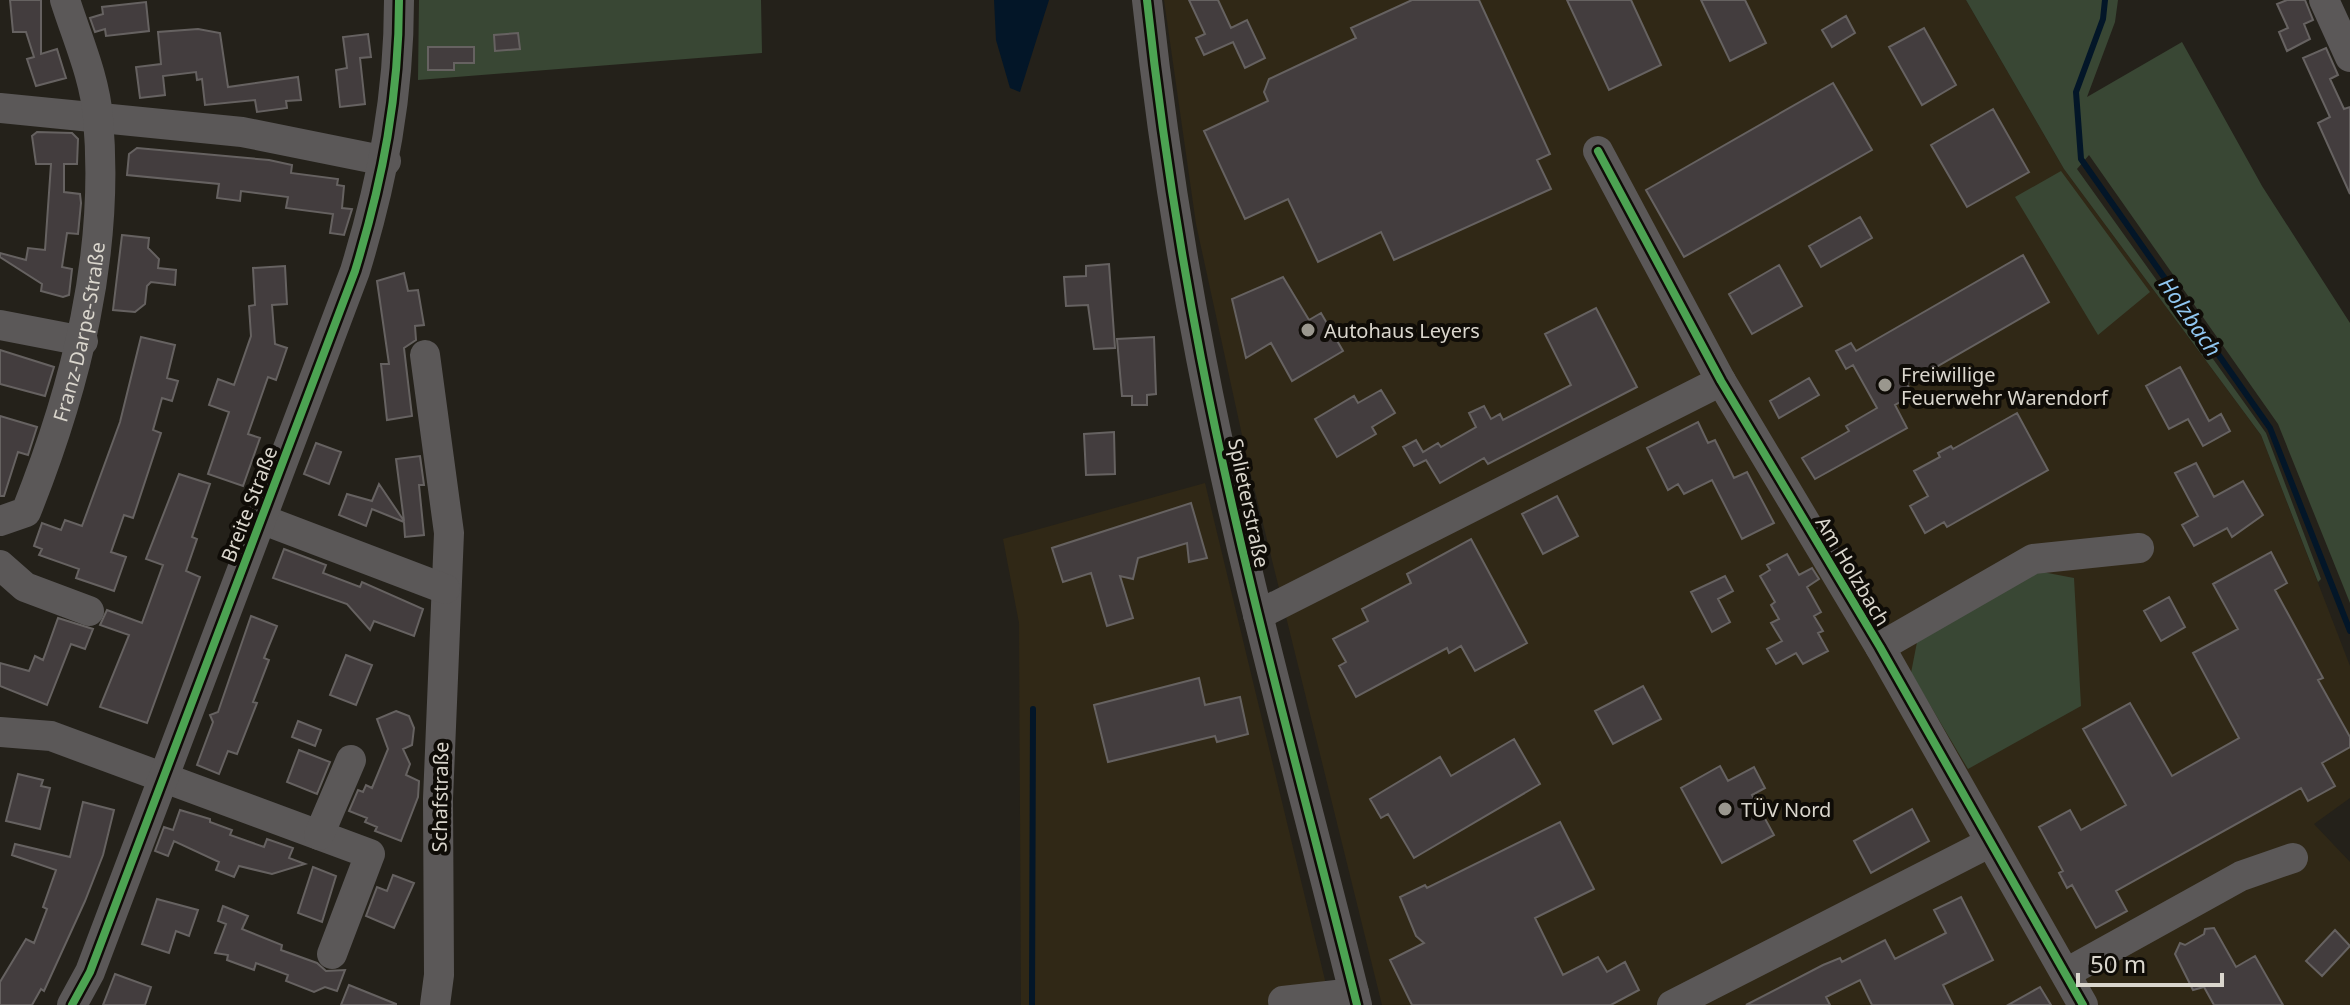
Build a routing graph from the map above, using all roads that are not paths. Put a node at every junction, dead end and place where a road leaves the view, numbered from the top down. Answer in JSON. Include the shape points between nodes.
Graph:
{"nodes":[{"id":1,"x":65,"y":0,"type":"edge"},
{"id":2,"x":399,"y":0,"type":"edge"},
{"id":3,"x":1147,"y":0,"type":"edge"},
{"id":4,"x":2324,"y":0,"type":"edge"},
{"id":5,"x":2350,"y":57,"type":"edge"},
{"id":6,"x":0,"y":108,"type":"edge"},
{"id":7,"x":98,"y":117,"type":"junction"},
{"id":8,"x":1598,"y":151,"type":"dead end"},
{"id":9,"x":386,"y":161,"type":"junction"},
{"id":10,"x":0,"y":325,"type":"edge"},
{"id":11,"x":83,"y":341,"type":"junction"},
{"id":12,"x":425,"y":355,"type":"dead end"},
{"id":13,"x":1721,"y":381,"type":"junction"},
{"id":14,"x":261,"y":519,"type":"junction"},
{"id":15,"x":0,"y":521,"type":"edge"},
{"id":16,"x":2139,"y":548,"type":"dead end"},
{"id":17,"x":0,"y":565,"type":"edge"},
{"id":18,"x":445,"y":589,"type":"junction"},
{"id":19,"x":89,"y":611,"type":"dead end"},
{"id":20,"x":1258,"y":615,"type":"junction"},
{"id":21,"x":1880,"y":647,"type":"junction"},
{"id":22,"x":0,"y":732,"type":"edge"},
{"id":23,"x":351,"y":760,"type":"dead end"},
{"id":24,"x":162,"y":776,"type":"junction"},
{"id":25,"x":319,"y":835,"type":"junction"},
{"id":26,"x":1989,"y":843,"type":"junction"},
{"id":27,"x":2293,"y":858,"type":"dead end"},
{"id":28,"x":332,"y":954,"type":"dead end"},
{"id":29,"x":2066,"y":973,"type":"junction"},
{"id":30,"x":1355,"y":999,"type":"edge"},
{"id":31,"x":1298,"y":1001,"type":"edge"},
{"id":32,"x":72,"y":1005,"type":"edge"},
{"id":33,"x":435,"y":1005,"type":"edge"},
{"id":34,"x":1672,"y":1005,"type":"edge"},
{"id":35,"x":2083,"y":1005,"type":"edge"}],
"edges":[{"from":1,"to":7,"type":"street","name":"Franz-Darpe-Straße"},
{"from":2,"to":9,"type":"street","name":"Breite Straße"},
{"from":3,"to":20,"type":"street","name":"Splieterstraße","via":[[1163,141],[1202,360]]},
{"from":4,"to":5,"type":"street"},
{"from":6,"to":7,"type":"street"},
{"from":7,"to":9,"type":"street","via":[[242,132]]},
{"from":7,"to":11,"type":"street","name":"Franz-Darpe-Straße","via":[[101,213]]},
{"from":8,"to":13,"type":"street","name":"Am Holzbach"},
{"from":9,"to":14,"type":"street","name":"Breite Straße","via":[[355,271]]},
{"from":10,"to":11,"type":"street"},
{"from":11,"to":15,"type":"street","name":"Franz-Darpe-Straße","via":[[26,512]]},
{"from":12,"to":18,"type":"street","name":"Schafstraße","via":[[449,533]]},
{"from":13,"to":20,"type":"street"},
{"from":13,"to":21,"type":"street","name":"Am Holzbach"},
{"from":14,"to":18,"type":"street"},
{"from":14,"to":24,"type":"street","name":"Breite Straße"},
{"from":16,"to":21,"type":"street","name":"Am Holzbach","via":[[2033,559]]},
{"from":17,"to":19,"type":"street","via":[[25,587]]},
{"from":18,"to":33,"type":"street","name":"Schafstraße"},
{"from":20,"to":30,"type":"street","name":"Splieterstraße"},
{"from":21,"to":26,"type":"street","name":"Am Holzbach"},
{"from":22,"to":24,"type":"street","via":[[51,736]]},
{"from":23,"to":25,"type":"street"},
{"from":24,"to":25,"type":"street"},
{"from":24,"to":32,"type":"street","name":"Breite Straße","via":[[90,972]]},
{"from":25,"to":28,"type":"street","via":[[370,854]]},
{"from":26,"to":29,"type":"street","name":"Am Holzbach"},
{"from":26,"to":34,"type":"street"},
{"from":27,"to":29,"type":"street","via":[[2241,876]]},
{"from":29,"to":35,"type":"street","name":"Am Holzbach"},
{"from":30,"to":31,"type":"street"}]}
